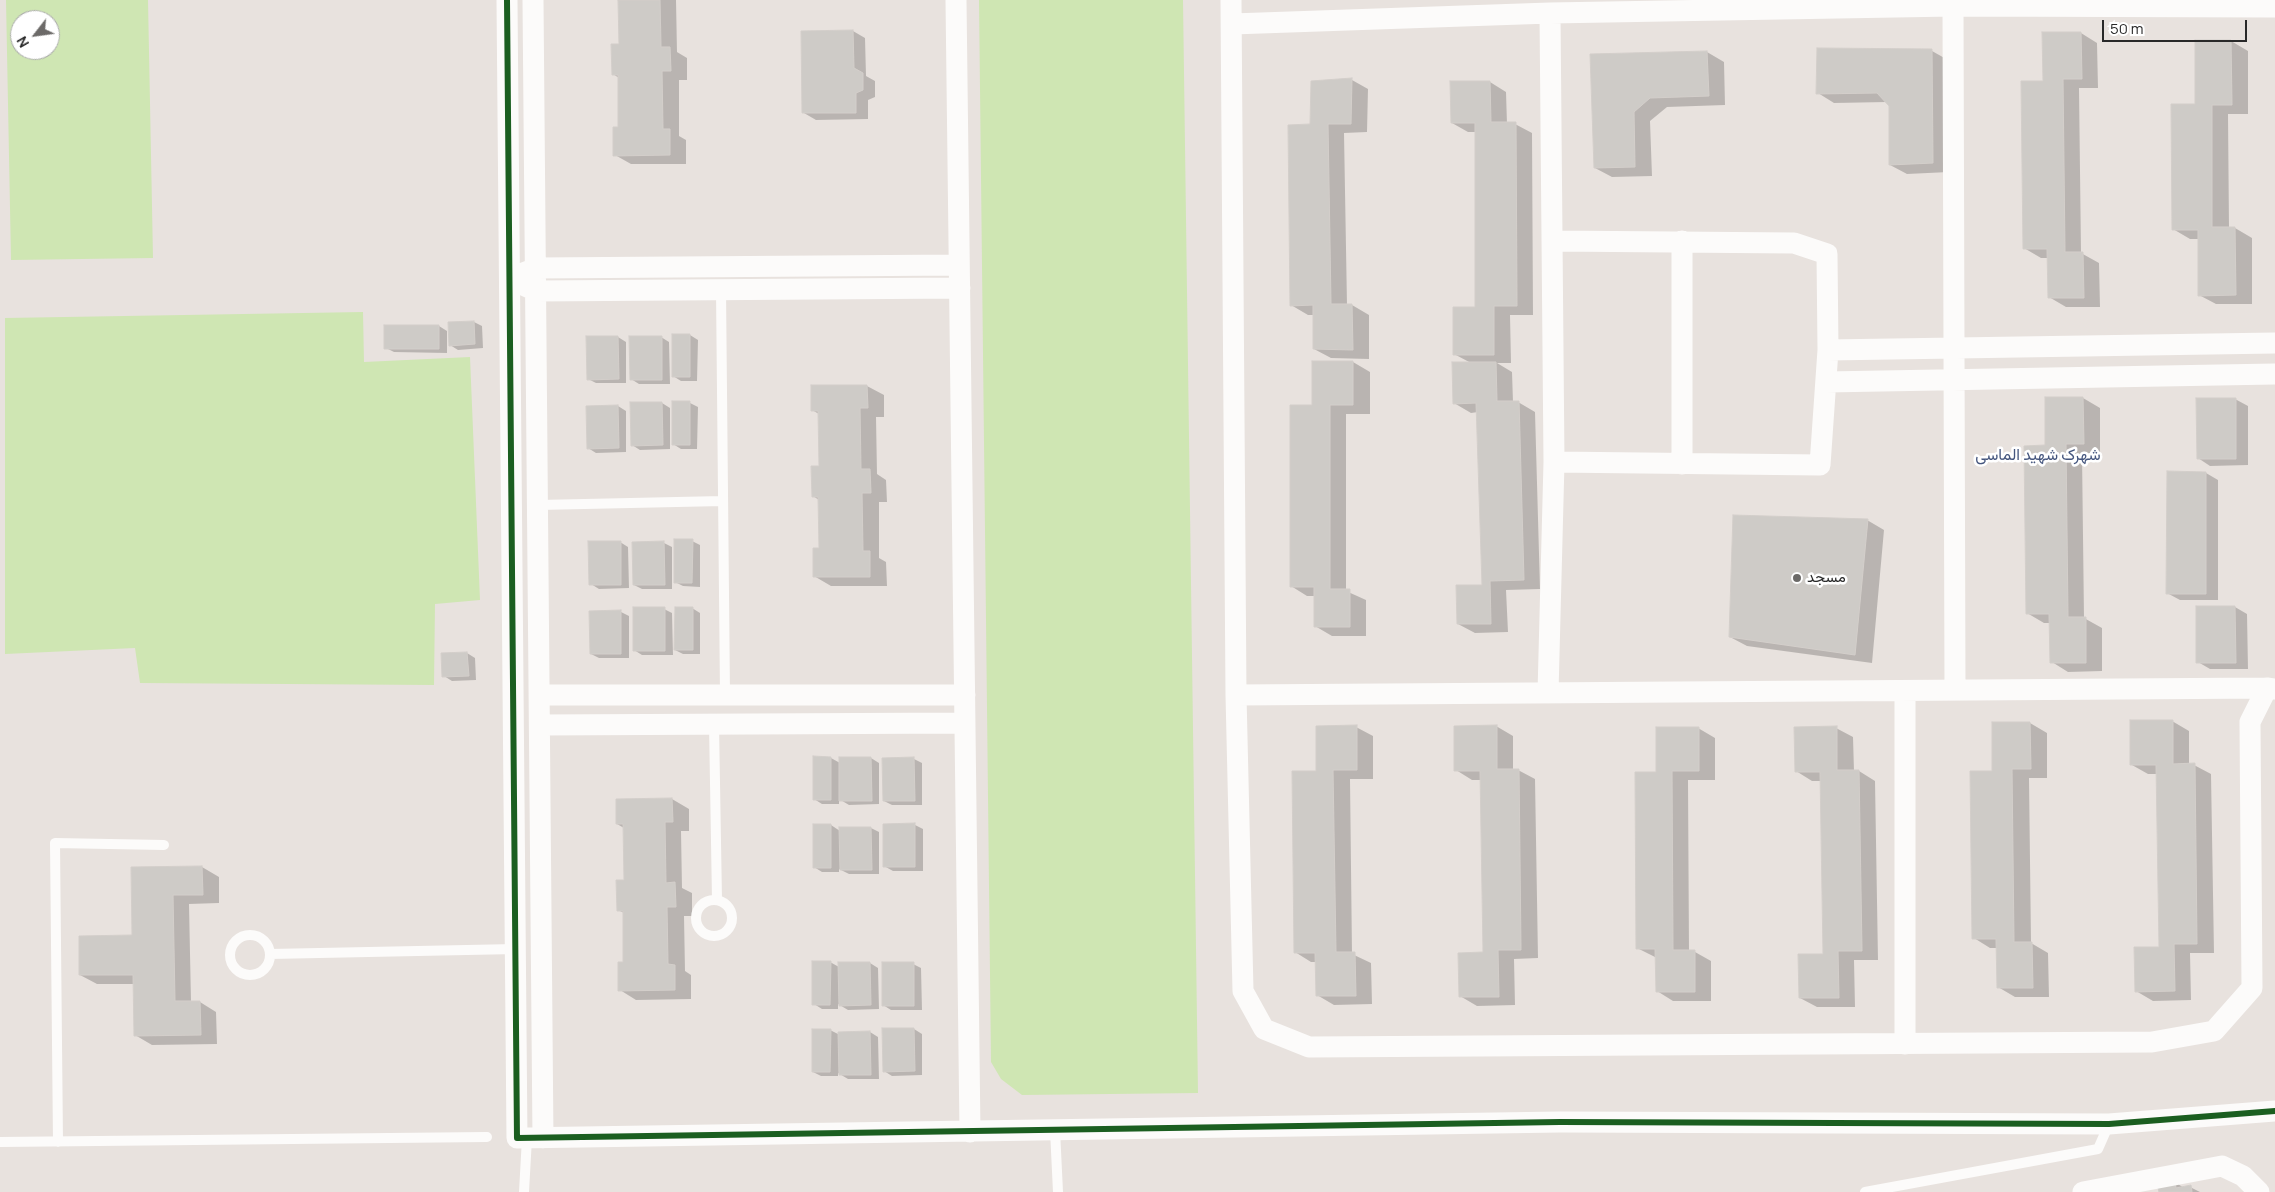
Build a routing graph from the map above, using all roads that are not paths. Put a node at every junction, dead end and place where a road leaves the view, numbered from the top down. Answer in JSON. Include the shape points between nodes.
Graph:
{"nodes":[{"id":1,"x":507,"y":0,"type":"edge"},
{"id":2,"x":533,"y":0,"type":"edge"},
{"id":3,"x":956,"y":0,"type":"edge"},
{"id":4,"x":1231,"y":0,"type":"edge"},
{"id":5,"x":1953,"y":6,"type":"junction"},
{"id":6,"x":2275,"y":7,"type":"edge"},
{"id":7,"x":1550,"y":13,"type":"junction"},
{"id":8,"x":1232,"y":24,"type":"junction"},
{"id":9,"x":1553,"y":241,"type":"junction"},
{"id":10,"x":1682,"y":241,"type":"junction"},
{"id":11,"x":959,"y":265,"type":"junction"},
{"id":12,"x":536,"y":268,"type":"junction"},
{"id":13,"x":510,"y":279,"type":"junction"},
{"id":14,"x":960,"y":288,"type":"junction"},
{"id":15,"x":721,"y":290,"type":"junction"},
{"id":16,"x":536,"y":291,"type":"junction"},
{"id":17,"x":2275,"y":344,"type":"edge"},
{"id":18,"x":1955,"y":348,"type":"junction"},
{"id":19,"x":1828,"y":350,"type":"junction"},
{"id":20,"x":2275,"y":374,"type":"edge"},
{"id":21,"x":1955,"y":380,"type":"junction"},
{"id":22,"x":1826,"y":382,"type":"junction"},
{"id":23,"x":1554,"y":462,"type":"junction"},
{"id":24,"x":1682,"y":464,"type":"junction"},
{"id":25,"x":723,"y":501,"type":"junction"},
{"id":26,"x":538,"y":505,"type":"junction"},
{"id":27,"x":2271,"y":688,"type":"edge"},
{"id":28,"x":1906,"y":690,"type":"junction"},
{"id":29,"x":1955,"y":690,"type":"junction"},
{"id":30,"x":1548,"y":693,"type":"junction"},
{"id":31,"x":539,"y":694,"type":"junction"},
{"id":32,"x":725,"y":695,"type":"junction"},
{"id":33,"x":965,"y":695,"type":"junction"},
{"id":34,"x":1236,"y":695,"type":"junction"},
{"id":35,"x":714,"y":724,"type":"junction"},
{"id":36,"x":965,"y":724,"type":"junction"},
{"id":37,"x":540,"y":725,"type":"junction"},
{"id":38,"x":164,"y":845,"type":"dead end"},
{"id":39,"x":717,"y":900,"type":"dead end"},
{"id":40,"x":516,"y":949,"type":"junction"},
{"id":41,"x":270,"y":954,"type":"dead end"},
{"id":42,"x":1905,"y":1044,"type":"junction"},
{"id":43,"x":2275,"y":1111,"type":"edge"},
{"id":44,"x":2109,"y":1124,"type":"junction"},
{"id":45,"x":1055,"y":1130,"type":"junction"},
{"id":46,"x":970,"y":1132,"type":"junction"},
{"id":47,"x":487,"y":1137,"type":"dead end"},
{"id":48,"x":529,"y":1138,"type":"junction"},
{"id":49,"x":0,"y":1142,"type":"edge"},
{"id":50,"x":58,"y":1142,"type":"junction"},
{"id":51,"x":524,"y":1192,"type":"edge"},
{"id":52,"x":1058,"y":1192,"type":"edge"},
{"id":53,"x":1865,"y":1192,"type":"edge"},
{"id":54,"x":2083,"y":1192,"type":"edge"},
{"id":55,"x":2259,"y":1192,"type":"edge"}],
"edges":[{"from":1,"to":13,"type":"street"},
{"from":2,"to":12,"type":"street"},
{"from":3,"to":11,"type":"street"},
{"from":4,"to":8,"type":"street"},
{"from":5,"to":6,"type":"street"},
{"from":5,"to":7,"type":"street"},
{"from":5,"to":18,"type":"street"},
{"from":7,"to":8,"type":"street"},
{"from":7,"to":9,"type":"street"},
{"from":8,"to":34,"type":"street"},
{"from":9,"to":10,"type":"street"},
{"from":9,"to":23,"type":"street"},
{"from":10,"to":19,"type":"street","via":[[1794,243],[1827,254]]},
{"from":10,"to":24,"type":"street"},
{"from":11,"to":12,"type":"street"},
{"from":11,"to":14,"type":"street"},
{"from":12,"to":13,"type":"street"},
{"from":12,"to":16,"type":"street"},
{"from":13,"to":16,"type":"street"},
{"from":13,"to":40,"type":"street"},
{"from":14,"to":15,"type":"street"},
{"from":14,"to":33,"type":"street"},
{"from":15,"to":16,"type":"street"},
{"from":15,"to":25,"type":"lane"},
{"from":16,"to":26,"type":"street"},
{"from":17,"to":18,"type":"street"},
{"from":18,"to":19,"type":"street"},
{"from":18,"to":21,"type":"street"},
{"from":19,"to":22,"type":"street"},
{"from":20,"to":21,"type":"street"},
{"from":21,"to":22,"type":"street"},
{"from":21,"to":29,"type":"street"},
{"from":22,"to":24,"type":"street","via":[[1820,465]]},
{"from":23,"to":24,"type":"street"},
{"from":23,"to":30,"type":"street"},
{"from":25,"to":26,"type":"lane"},
{"from":25,"to":32,"type":"lane"},
{"from":26,"to":31,"type":"street"},
{"from":27,"to":29,"type":"street"},
{"from":27,"to":42,"type":"street","via":[[2250,722],[2252,988],[2214,1031],[2152,1042]]},
{"from":28,"to":29,"type":"street"},
{"from":28,"to":30,"type":"street"},
{"from":28,"to":42,"type":"street"},
{"from":30,"to":34,"type":"street"},
{"from":31,"to":32,"type":"street"},
{"from":31,"to":37,"type":"street"},
{"from":32,"to":33,"type":"street"},
{"from":33,"to":36,"type":"street"},
{"from":34,"to":42,"type":"street","via":[[1243,990],[1264,1029],[1309,1047]]},
{"from":35,"to":36,"type":"street"},
{"from":35,"to":37,"type":"street"},
{"from":35,"to":39,"type":"lane"},
{"from":36,"to":46,"type":"street"},
{"from":37,"to":48,"type":"street"},
{"from":38,"to":50,"type":"lane","via":[[55,843]]},
{"from":40,"to":41,"type":"lane"},
{"from":40,"to":48,"type":"street"},
{"from":43,"to":44,"type":"street"},
{"from":44,"to":45,"type":"street","via":[[1560,1122]]},
{"from":44,"to":53,"type":"lane","via":[[2098,1149]]},
{"from":45,"to":46,"type":"street"},
{"from":45,"to":52,"type":"lane"},
{"from":46,"to":48,"type":"street"},
{"from":47,"to":50,"type":"lane"},
{"from":48,"to":51,"type":"lane"},
{"from":49,"to":50,"type":"lane"},
{"from":54,"to":55,"type":"street","via":[[2222,1166],[2243,1176]]}]}
